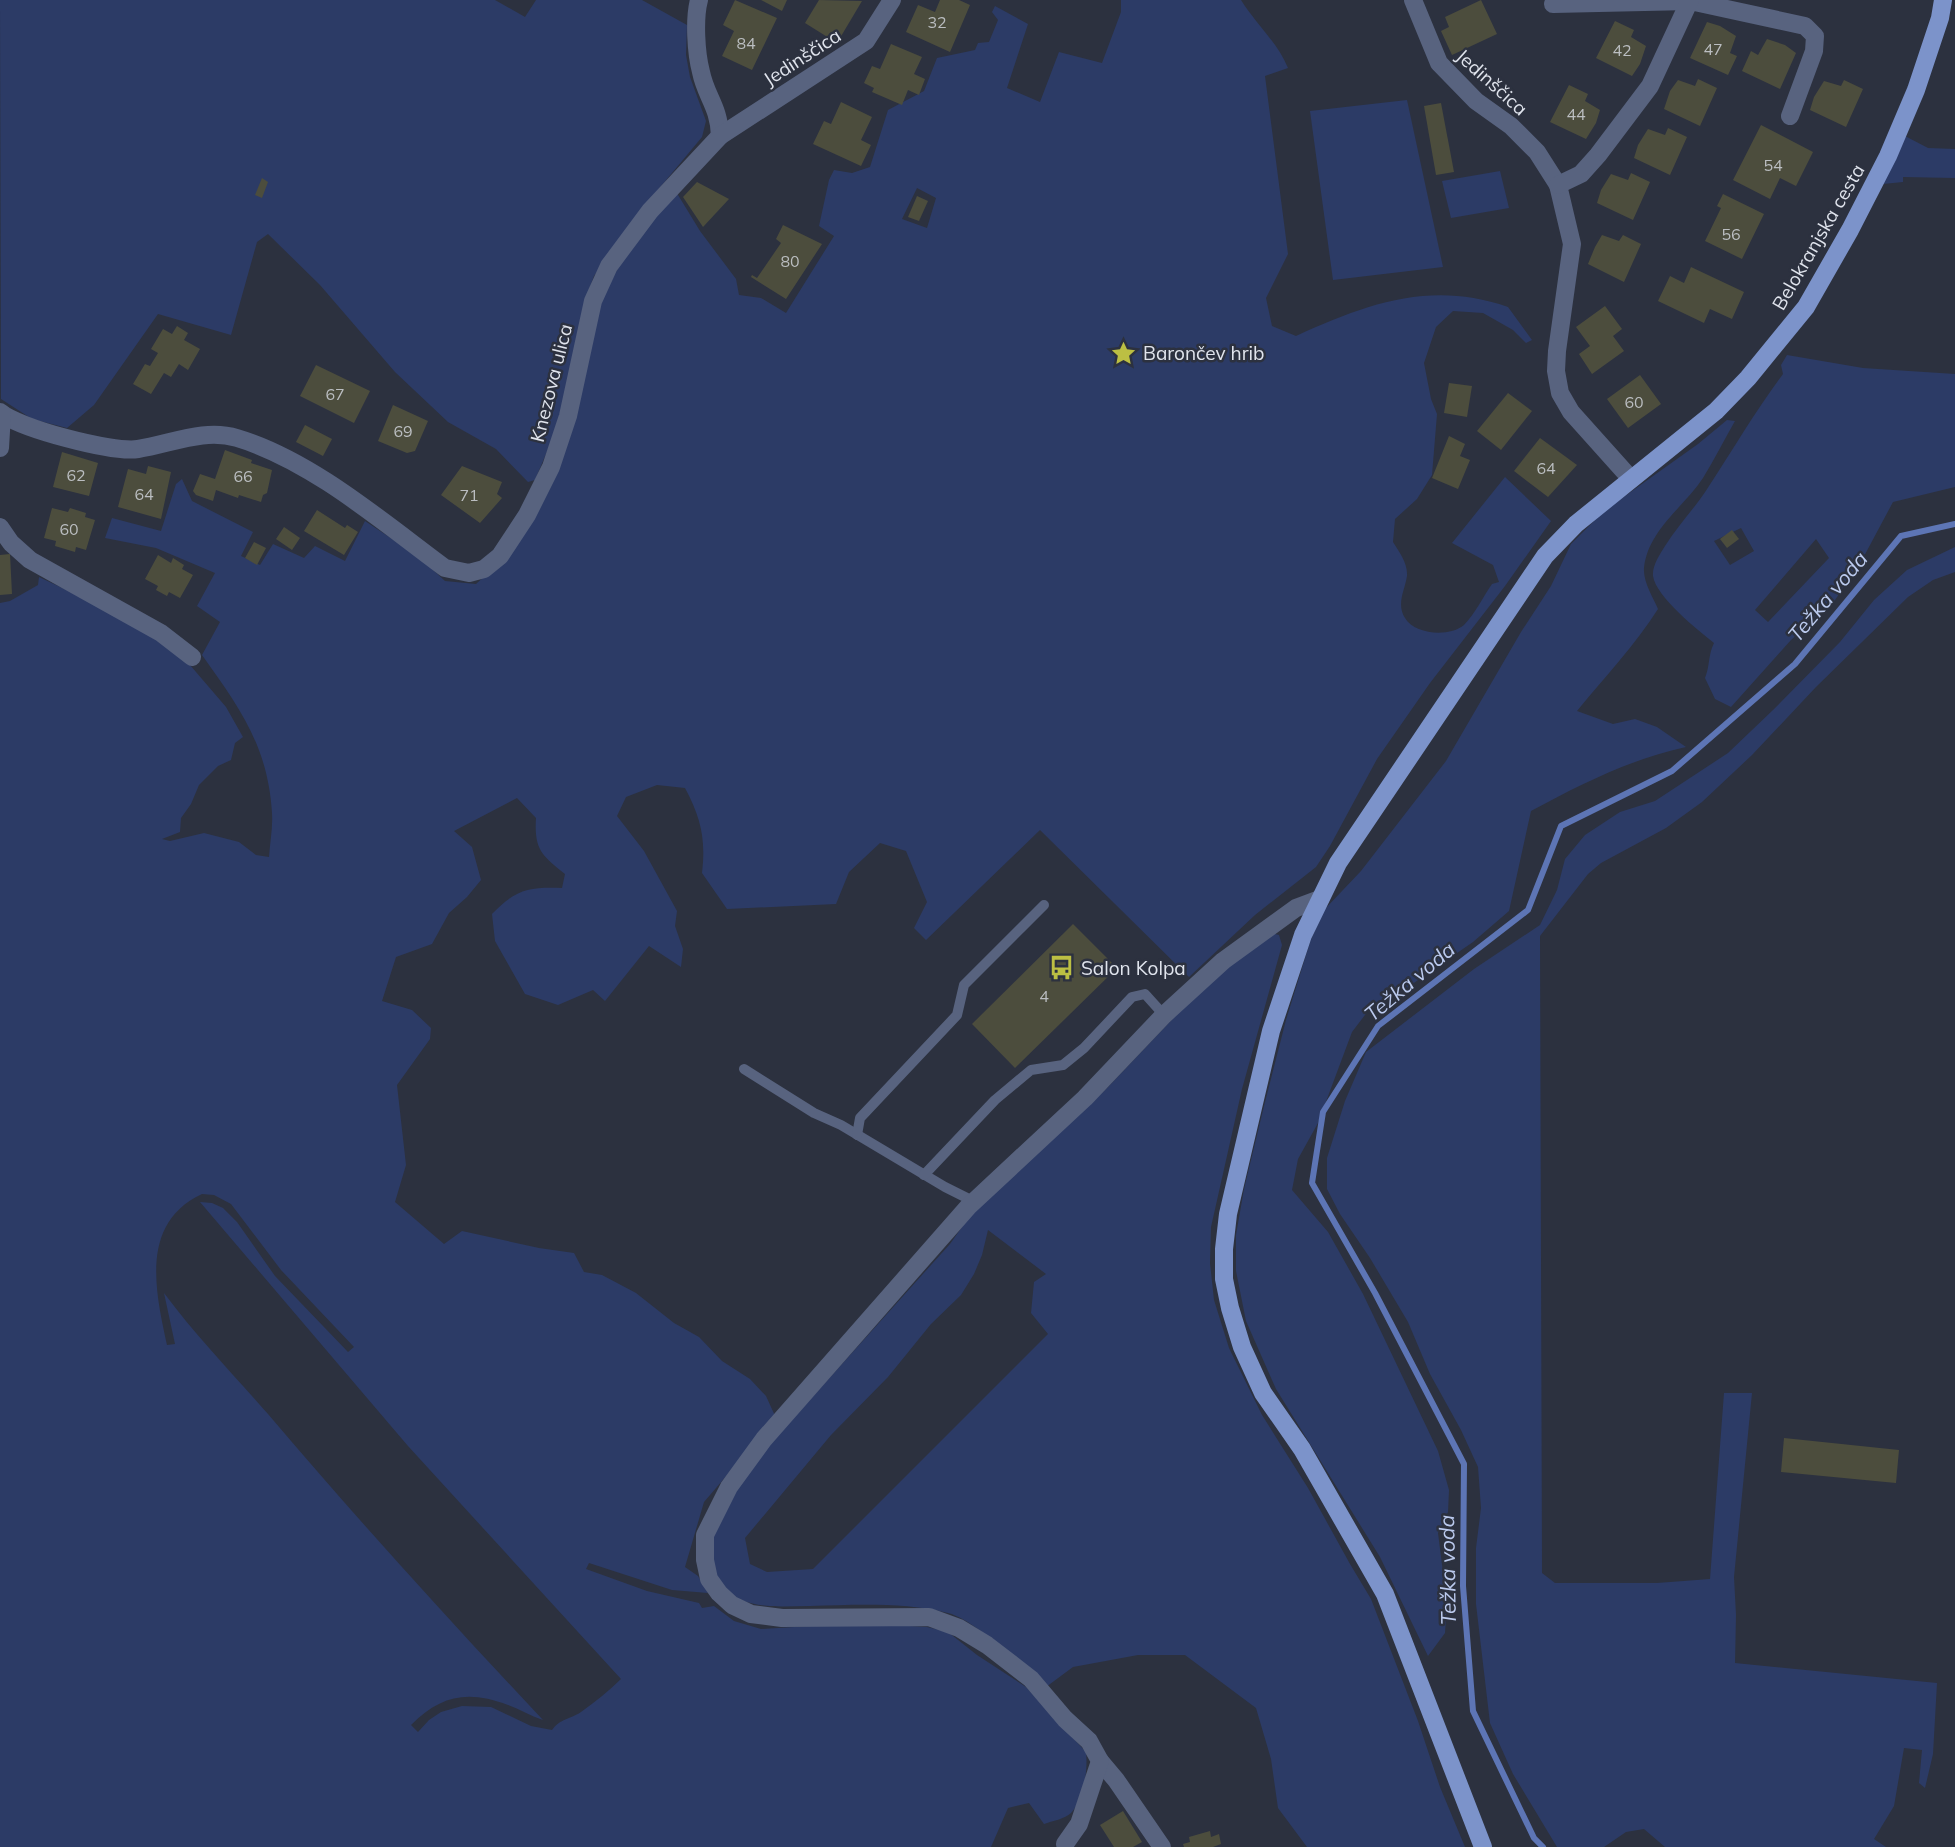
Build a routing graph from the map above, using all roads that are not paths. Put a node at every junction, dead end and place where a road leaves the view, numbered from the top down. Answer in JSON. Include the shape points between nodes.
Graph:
{"nodes":[{"id":1,"x":699,"y":0,"type":"edge"},
{"id":2,"x":892,"y":0,"type":"edge"},
{"id":3,"x":1413,"y":0,"type":"edge"},
{"id":4,"x":1943,"y":0,"type":"edge"},
{"id":5,"x":1690,"y":1,"type":"edge"},
{"id":6,"x":1553,"y":4,"type":"dead end"},
{"id":7,"x":1790,"y":116,"type":"dead end"},
{"id":8,"x":720,"y":136,"type":"junction"},
{"id":9,"x":1558,"y":185,"type":"junction"},
{"id":10,"x":1,"y":413,"type":"edge"},
{"id":11,"x":0,"y":448,"type":"edge"},
{"id":12,"x":1631,"y":479,"type":"junction"},
{"id":13,"x":0,"y":527,"type":"edge"},
{"id":14,"x":192,"y":657,"type":"dead end"},
{"id":15,"x":1320,"y":899,"type":"junction"},
{"id":16,"x":1044,"y":905,"type":"dead end"},
{"id":17,"x":1164,"y":1015,"type":"junction"},
{"id":18,"x":744,"y":1069,"type":"dead end"},
{"id":19,"x":857,"y":1135,"type":"junction"},
{"id":20,"x":924,"y":1175,"type":"junction"},
{"id":21,"x":975,"y":1202,"type":"junction"},
{"id":22,"x":1100,"y":1762,"type":"junction"},
{"id":23,"x":1065,"y":1844,"type":"dead end"},
{"id":24,"x":1162,"y":1847,"type":"edge"},
{"id":25,"x":1483,"y":1847,"type":"edge"}],
"edges":[{"from":1,"to":8,"type":"street","via":[[701,73],[719,117]]},
{"from":2,"to":8,"type":"street","name":"Jedinščica","via":[[866,41]]},
{"from":3,"to":9,"type":"street","name":"Jedinščica","via":[[1439,63],[1537,152]]},
{"from":4,"to":12,"type":"main road","name":"Belokranjska cesta","via":[[1916,90],[1888,156],[1806,307],[1716,411]]},
{"from":5,"to":6,"type":"street"},
{"from":5,"to":7,"type":"street","via":[[1805,26],[1815,36],[1814,51]]},
{"from":5,"to":9,"type":"street","via":[[1650,86],[1581,174]]},
{"from":8,"to":10,"type":"street","name":"Knezova ulica","via":[[650,211],[609,266],[593,301],[568,416],[551,467],[527,515],[500,556],[484,569],[469,573],[445,568],[311,472],[236,437],[213,434],[136,449],[111,449]]},
{"from":9,"to":12,"type":"street","name":"Jedinščica","via":[[1572,244],[1557,351],[1560,393],[1571,412]]},
{"from":10,"to":11,"type":"street","name":"Knezova ulica"},
{"from":12,"to":15,"type":"main road","name":"Belokranjska cesta","via":[[1545,556],[1338,863]]},
{"from":13,"to":14,"type":"street","via":[[30,560],[161,633]]},
{"from":15,"to":17,"type":"street","via":[[1296,908],[1265,929]]},
{"from":15,"to":25,"type":"main road","name":"Belokranjska cesta","via":[[1271,1031],[1228,1214],[1224,1279],[1242,1347],[1263,1393],[1302,1449],[1385,1594]]},
{"from":16,"to":19,"type":"lane","via":[[964,985],[957,1015],[860,1118]]},
{"from":17,"to":20,"type":"lane","via":[[1145,994],[1132,998],[1063,1065],[1031,1070],[995,1100]]},
{"from":17,"to":21,"type":"street"},
{"from":18,"to":19,"type":"lane"},
{"from":19,"to":20,"type":"lane"},
{"from":20,"to":21,"type":"lane"},
{"from":21,"to":22,"type":"street","via":[[764,1439],[729,1487],[705,1535],[709,1578],[732,1605],[751,1614],[929,1617],[959,1628],[1031,1679],[1089,1741]]},
{"from":22,"to":23,"type":"street","via":[[1079,1824]]},
{"from":22,"to":24,"type":"street"}]}
